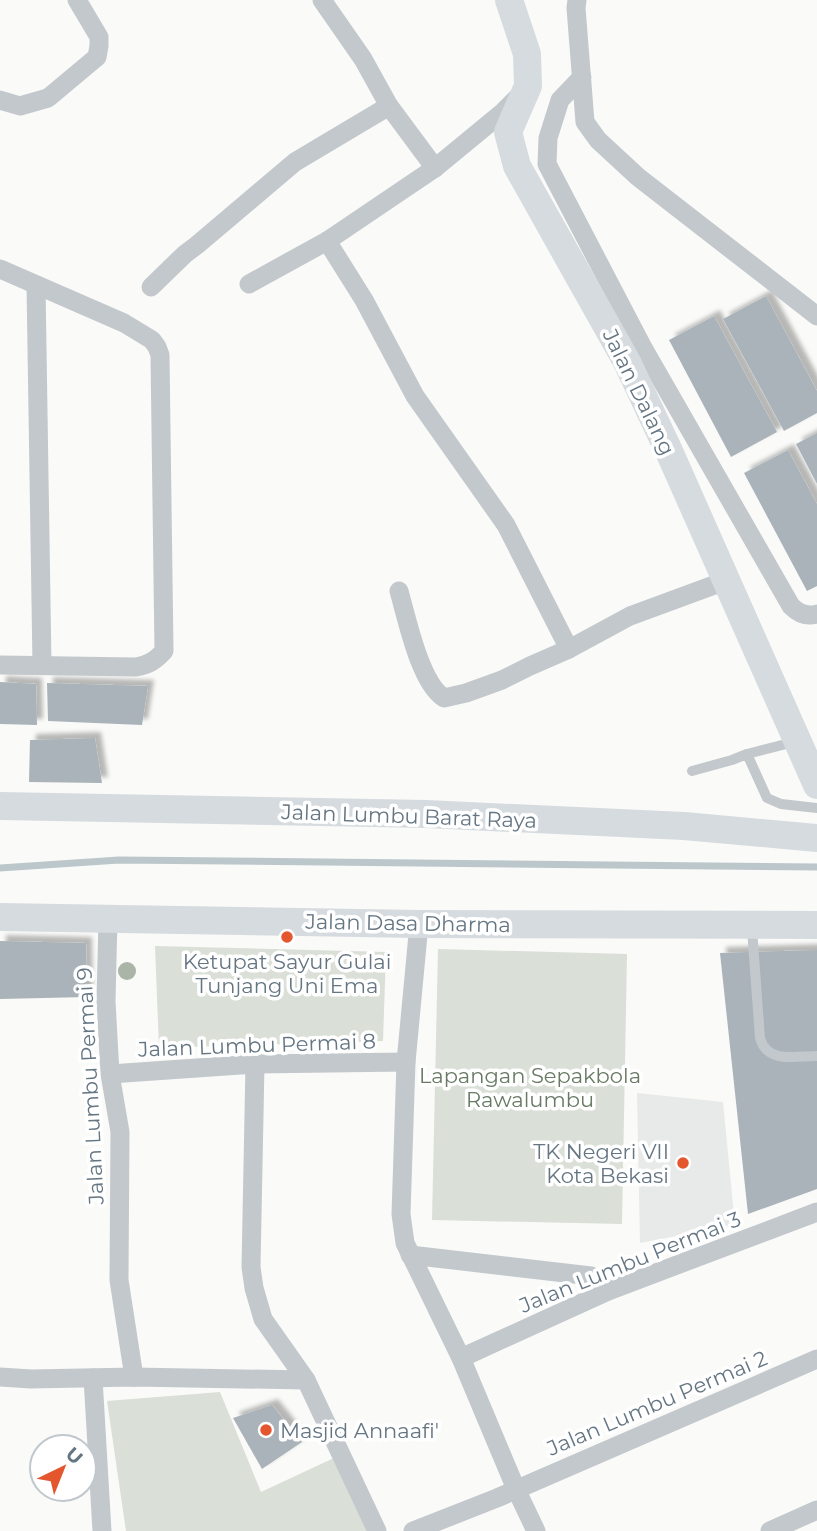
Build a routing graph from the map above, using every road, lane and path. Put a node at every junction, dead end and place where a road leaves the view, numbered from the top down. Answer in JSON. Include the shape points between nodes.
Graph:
{"nodes":[{"id":1,"x":77,"y":0,"type":"edge"},
{"id":2,"x":322,"y":0,"type":"edge"},
{"id":3,"x":509,"y":0,"type":"edge"},
{"id":4,"x":577,"y":0,"type":"edge"},
{"id":5,"x":582,"y":77,"type":"junction"},
{"id":6,"x":528,"y":86,"type":"junction"},
{"id":7,"x":0,"y":100,"type":"edge"},
{"id":8,"x":389,"y":106,"type":"junction"},
{"id":9,"x":435,"y":168,"type":"junction"},
{"id":10,"x":327,"y":241,"type":"junction"},
{"id":11,"x":0,"y":269,"type":"edge"},
{"id":12,"x":249,"y":284,"type":"dead end"},
{"id":13,"x":36,"y":285,"type":"junction"},
{"id":14,"x":151,"y":287,"type":"dead end"},
{"id":15,"x":817,"y":316,"type":"edge"},
{"id":16,"x":726,"y":581,"type":"junction"},
{"id":17,"x":399,"y":591,"type":"dead end"},
{"id":18,"x":817,"y":614,"type":"edge"},
{"id":19,"x":569,"y":649,"type":"junction"},
{"id":20,"x":0,"y":665,"type":"edge"},
{"id":21,"x":43,"y":665,"type":"junction"},
{"id":22,"x":798,"y":741,"type":"junction"},
{"id":23,"x":747,"y":754,"type":"junction"},
{"id":24,"x":692,"y":771,"type":"dead end"},
{"id":25,"x":817,"y":785,"type":"edge"},
{"id":26,"x":0,"y":806,"type":"edge"},
{"id":27,"x":817,"y":808,"type":"edge"},
{"id":28,"x":817,"y":838,"type":"edge"},
{"id":29,"x":0,"y":917,"type":"edge"},
{"id":30,"x":108,"y":918,"type":"junction"},
{"id":31,"x":419,"y":924,"type":"junction"},
{"id":32,"x":752,"y":925,"type":"junction"},
{"id":33,"x":817,"y":925,"type":"edge"},
{"id":34,"x":817,"y":1056,"type":"edge"},
{"id":35,"x":406,"y":1062,"type":"junction"},
{"id":36,"x":255,"y":1065,"type":"junction"},
{"id":37,"x":110,"y":1074,"type":"junction"},
{"id":38,"x":817,"y":1212,"type":"edge"},
{"id":39,"x":410,"y":1255,"type":"junction"},
{"id":40,"x":607,"y":1291,"type":"junction"},
{"id":41,"x":461,"y":1358,"type":"junction"},
{"id":42,"x":817,"y":1359,"type":"edge"},
{"id":43,"x":0,"y":1377,"type":"edge"},
{"id":44,"x":134,"y":1377,"type":"junction"},
{"id":45,"x":93,"y":1378,"type":"junction"},
{"id":46,"x":306,"y":1380,"type":"junction"},
{"id":47,"x":516,"y":1489,"type":"junction"},
{"id":48,"x":817,"y":1510,"type":"edge"},
{"id":49,"x":102,"y":1531,"type":"edge"},
{"id":50,"x":376,"y":1531,"type":"edge"},
{"id":51,"x":413,"y":1531,"type":"edge"},
{"id":52,"x":536,"y":1531,"type":"edge"},
{"id":53,"x":770,"y":1531,"type":"edge"}],
"edges":[{"from":1,"to":7,"type":"street","via":[[99,37],[97,57],[48,98],[20,106]]},
{"from":2,"to":8,"type":"street"},
{"from":3,"to":6,"type":"street","name":"Jalan Dalang","via":[[527,54]]},
{"from":4,"to":5,"type":"street"},
{"from":5,"to":15,"type":"street","via":[[585,122],[598,141]]},
{"from":5,"to":18,"type":"street","via":[[560,100],[548,138],[547,164],[642,346],[791,606],[797,612]]},
{"from":6,"to":9,"type":"street"},
{"from":6,"to":16,"type":"street","name":"Jalan Dalang","via":[[508,132],[517,166],[627,362]]},
{"from":8,"to":9,"type":"street"},
{"from":8,"to":14,"type":"street","via":[[295,162]]},
{"from":9,"to":10,"type":"street"},
{"from":10,"to":12,"type":"street"},
{"from":10,"to":19,"type":"street","via":[[415,396],[506,525]]},
{"from":11,"to":13,"type":"street"},
{"from":13,"to":21,"type":"street"},
{"from":13,"to":21,"type":"street","via":[[124,323],[152,341],[160,355],[164,652],[155,661],[136,667]]},
{"from":16,"to":19,"type":"street","via":[[630,617]]},
{"from":16,"to":22,"type":"street","name":"Jalan Dalang"},
{"from":17,"to":19,"type":"street","via":[[425,673],[444,698],[502,680]]},
{"from":20,"to":21,"type":"street"},
{"from":22,"to":23,"type":"lane"},
{"from":22,"to":25,"type":"street","name":"Jalan Dalang"},
{"from":23,"to":24,"type":"lane"},
{"from":23,"to":27,"type":"lane","via":[[767,798]]},
{"from":26,"to":28,"type":"street","name":"Jalan Lumbu Barat Raya","via":[[426,814],[684,826]]},
{"from":29,"to":30,"type":"street","name":"Jalan Dasa Dharma"},
{"from":30,"to":31,"type":"street","name":"Jalan Dasa Dharma"},
{"from":30,"to":37,"type":"street","name":"Jalan Lumbu Permai 9"},
{"from":31,"to":32,"type":"street","name":"Jalan Dasa Dharma"},
{"from":31,"to":35,"type":"street"},
{"from":32,"to":33,"type":"street","name":"Jalan Dasa Dharma"},
{"from":32,"to":34,"type":"lane","via":[[763,1047],[781,1056]]},
{"from":35,"to":36,"type":"street","name":"Jalan Lumbu Permai 8"},
{"from":35,"to":39,"type":"street","via":[[401,1214]]},
{"from":36,"to":37,"type":"street","name":"Jalan Lumbu Permai 8"},
{"from":36,"to":46,"type":"street","via":[[254,1287],[264,1319]]},
{"from":37,"to":44,"type":"street","name":"Jalan Lumbu Permai 9","via":[[120,1132],[119,1280]]},
{"from":38,"to":40,"type":"street","name":"Jalan Lumbu Permai 3"},
{"from":39,"to":40,"type":"street","via":[[591,1276],[603,1282]]},
{"from":39,"to":41,"type":"street"},
{"from":40,"to":41,"type":"street","name":"Jalan Lumbu Permai 3"},
{"from":41,"to":47,"type":"street"},
{"from":42,"to":47,"type":"street","name":"Jalan Lumbu Permai 2"},
{"from":43,"to":45,"type":"street"},
{"from":44,"to":45,"type":"street"},
{"from":44,"to":46,"type":"street"},
{"from":45,"to":49,"type":"street"},
{"from":46,"to":50,"type":"street"},
{"from":47,"to":51,"type":"street","name":"Jalan Lumbu Permai 2"},
{"from":47,"to":52,"type":"street"},
{"from":48,"to":53,"type":"street"}]}
